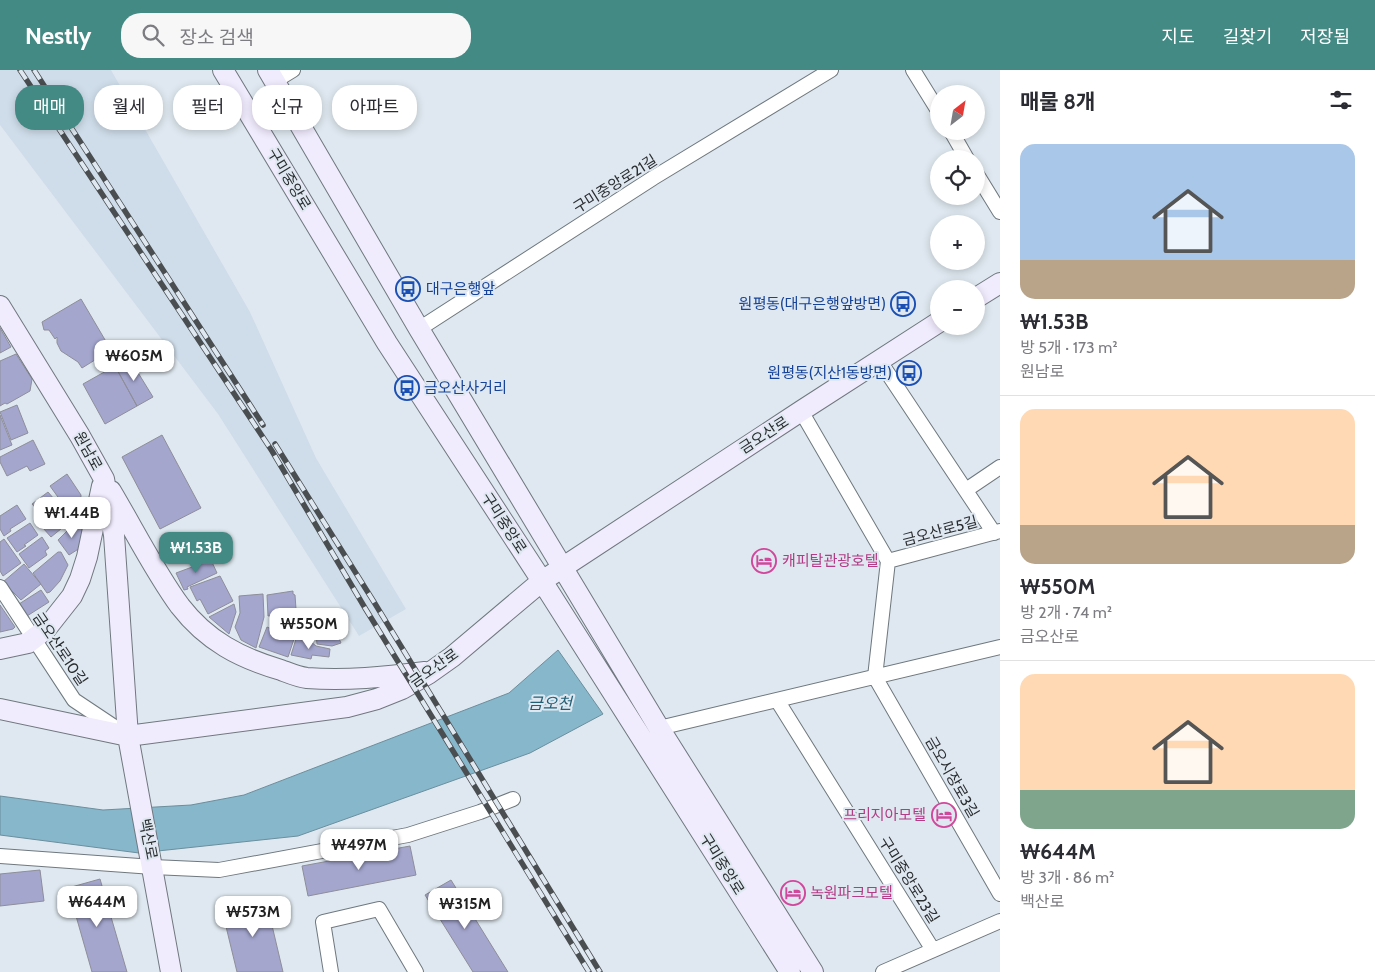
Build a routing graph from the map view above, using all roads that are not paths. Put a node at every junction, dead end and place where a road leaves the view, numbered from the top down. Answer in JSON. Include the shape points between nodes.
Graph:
{"nodes":[{"id":1,"x":223,"y":70,"type":"edge"},
{"id":2,"x":293,"y":70,"type":"edge"},
{"id":3,"x":831,"y":70,"type":"edge"},
{"id":4,"x":913,"y":70,"type":"edge"},
{"id":5,"x":272,"y":75,"type":"edge"},
{"id":6,"x":930,"y":97,"type":"edge"},
{"id":7,"x":985,"y":188,"type":"edge"},
{"id":8,"x":1000,"y":212,"type":"edge"},
{"id":9,"x":1000,"y":283,"type":"edge"},
{"id":10,"x":985,"y":292,"type":"edge"},
{"id":11,"x":0,"y":306,"type":"edge"},
{"id":12,"x":930,"y":328,"type":"edge"},
{"id":13,"x":419,"y":329,"type":"junction"},
{"id":14,"x":879,"y":360,"type":"junction"},
{"id":15,"x":801,"y":411,"type":"junction"},
{"id":16,"x":1000,"y":467,"type":"edge"},
{"id":17,"x":104,"y":479,"type":"junction"},
{"id":18,"x":966,"y":490,"type":"junction"},
{"id":19,"x":997,"y":532,"type":"edge"},
{"id":20,"x":888,"y":562,"type":"junction"},
{"id":21,"x":562,"y":567,"type":"junction"},
{"id":22,"x":542,"y":581,"type":"junction"},
{"id":23,"x":0,"y":587,"type":"edge"},
{"id":24,"x":33,"y":639,"type":"junction"},
{"id":25,"x":1000,"y":647,"type":"edge"},
{"id":26,"x":0,"y":649,"type":"edge"},
{"id":27,"x":433,"y":670,"type":"junction"},
{"id":28,"x":875,"y":676,"type":"junction"},
{"id":29,"x":777,"y":700,"type":"junction"},
{"id":30,"x":0,"y":709,"type":"edge"},
{"id":31,"x":659,"y":728,"type":"junction"},
{"id":32,"x":128,"y":736,"type":"junction"},
{"id":33,"x":513,"y":799,"type":"dead end"},
{"id":34,"x":0,"y":856,"type":"edge"},
{"id":35,"x":153,"y":867,"type":"junction"},
{"id":36,"x":1000,"y":894,"type":"edge"},
{"id":37,"x":1000,"y":921,"type":"edge"},
{"id":38,"x":933,"y":950,"type":"junction"},
{"id":39,"x":171,"y":972,"type":"edge"},
{"id":40,"x":331,"y":972,"type":"edge"},
{"id":41,"x":416,"y":972,"type":"edge"},
{"id":42,"x":790,"y":972,"type":"edge"},
{"id":43,"x":812,"y":972,"type":"edge"},
{"id":44,"x":883,"y":972,"type":"edge"}],
"edges":[{"from":1,"to":22,"type":"street","name":"구미중앙로","via":[[387,343]]},
{"from":2,"to":5,"type":"street"},
{"from":3,"to":13,"type":"street","name":"구미중앙로21길","via":[[653,178]]},
{"from":4,"to":6,"type":"street"},
{"from":5,"to":13,"type":"street","name":"구미중앙로"},
{"from":7,"to":8,"type":"street"},
{"from":9,"to":10,"type":"street"},
{"from":11,"to":17,"type":"street","name":"원남로"},
{"from":12,"to":14,"type":"street","name":"금오산로"},
{"from":13,"to":21,"type":"street","name":"구미중앙로"},
{"from":14,"to":15,"type":"street","name":"금오산로"},
{"from":14,"to":18,"type":"street"},
{"from":15,"to":20,"type":"street","name":"금오산로"},
{"from":15,"to":21,"type":"street","name":"금오산로"},
{"from":16,"to":18,"type":"street"},
{"from":17,"to":24,"type":"street","via":[[80,579],[60,613]]},
{"from":17,"to":27,"type":"street","via":[[180,606],[230,651],[305,678],[367,678]]},
{"from":17,"to":32,"type":"street","name":"원남로","via":[[114,535]]},
{"from":18,"to":19,"type":"street"},
{"from":19,"to":20,"type":"street","name":"금오산로5길"},
{"from":20,"to":28,"type":"street"},
{"from":21,"to":22,"type":"street","name":"금오산로"},
{"from":21,"to":31,"type":"street","name":"구미중앙로"},
{"from":22,"to":27,"type":"street","name":"금오산로"},
{"from":22,"to":42,"type":"street","name":"구미중앙로"},
{"from":23,"to":24,"type":"street","name":"금오산로10길"},
{"from":24,"to":26,"type":"street"},
{"from":24,"to":32,"type":"street","name":"금오산로10길","via":[[74,700]]},
{"from":25,"to":28,"type":"street"},
{"from":27,"to":32,"type":"street","name":"금오산로","via":[[402,689],[348,707]]},
{"from":28,"to":29,"type":"street"},
{"from":28,"to":36,"type":"street","name":"금오시장로3길"},
{"from":29,"to":31,"type":"street"},
{"from":29,"to":38,"type":"street","name":"구미중앙로23길"},
{"from":30,"to":32,"type":"street","name":"금오산로"},
{"from":31,"to":43,"type":"street","name":"구미중앙로"},
{"from":32,"to":35,"type":"street","name":"백산로"},
{"from":33,"to":35,"type":"street","via":[[408,835],[219,870]]},
{"from":34,"to":35,"type":"street"},
{"from":35,"to":39,"type":"street","name":"백산로"},
{"from":37,"to":38,"type":"street"},
{"from":38,"to":44,"type":"street"},
{"from":40,"to":41,"type":"street","via":[[323,922],[379,910]]}]}
